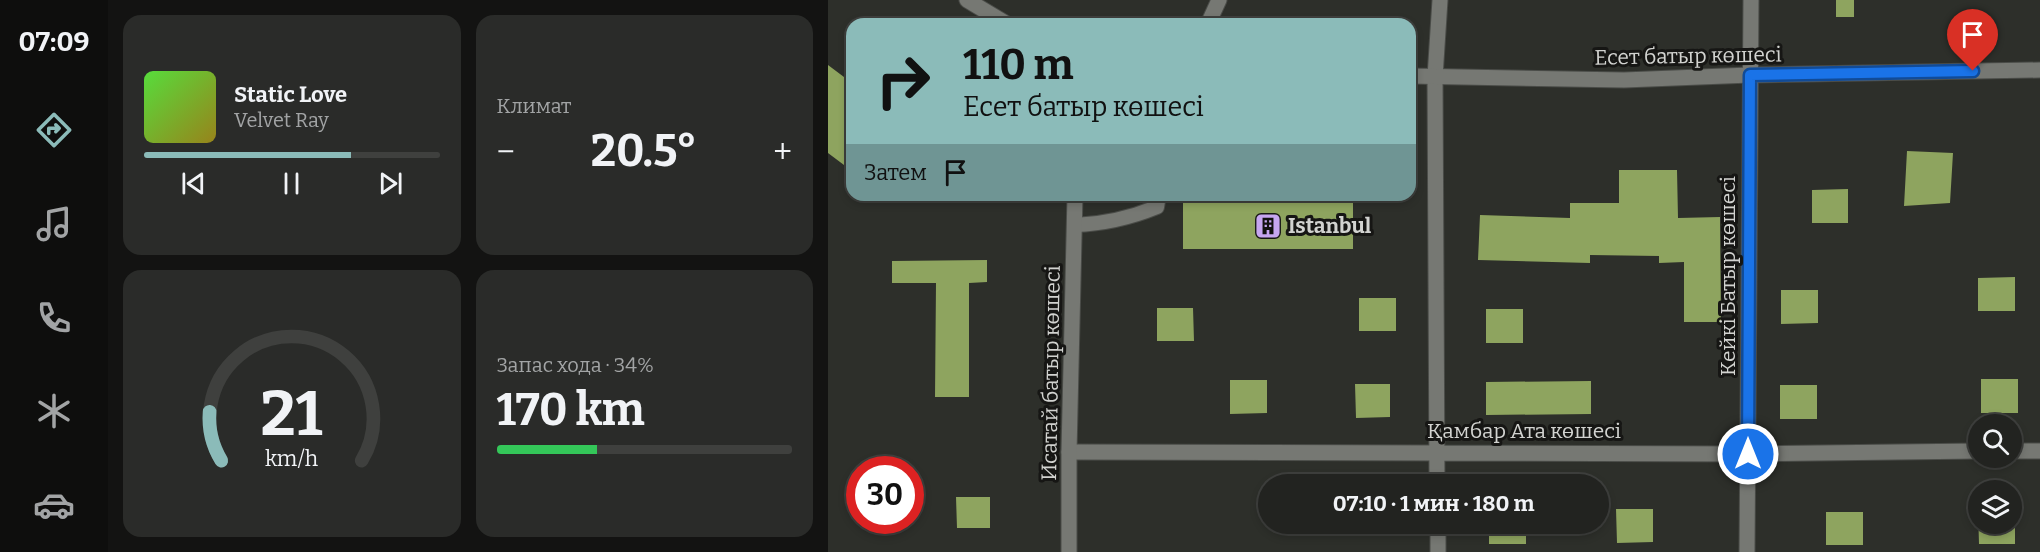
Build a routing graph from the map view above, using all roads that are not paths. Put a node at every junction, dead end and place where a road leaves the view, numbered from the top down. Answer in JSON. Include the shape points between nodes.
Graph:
{"nodes":[{"id":1,"x":968,"y":0,"type":"edge"},
{"id":2,"x":1219,"y":0,"type":"edge"},
{"id":3,"x":1440,"y":0,"type":"edge"},
{"id":4,"x":1751,"y":0,"type":"edge"},
{"id":5,"x":997,"y":18,"type":"edge"},
{"id":6,"x":1211,"y":18,"type":"edge"},
{"id":7,"x":2040,"y":70,"type":"edge"},
{"id":8,"x":1750,"y":75,"type":"junction"},
{"id":9,"x":1416,"y":76,"type":"edge"},
{"id":10,"x":1435,"y":77,"type":"junction"},
{"id":11,"x":1075,"y":201,"type":"edge"},
{"id":12,"x":1158,"y":201,"type":"edge"},
{"id":13,"x":1075,"y":225,"type":"junction"},
{"id":14,"x":2022,"y":451,"type":"edge"},
{"id":15,"x":2040,"y":451,"type":"edge"},
{"id":16,"x":1069,"y":452,"type":"junction"},
{"id":17,"x":1437,"y":452,"type":"junction"},
{"id":18,"x":1968,"y":452,"type":"edge"},
{"id":19,"x":1748,"y":454,"type":"junction"},
{"id":20,"x":1437,"y":474,"type":"edge"},
{"id":21,"x":1438,"y":534,"type":"edge"},
{"id":22,"x":1069,"y":552,"type":"edge"},
{"id":23,"x":1438,"y":552,"type":"edge"},
{"id":24,"x":1747,"y":552,"type":"edge"}],
"edges":[{"from":1,"to":5,"type":"street"},
{"from":2,"to":6,"type":"street"},
{"from":3,"to":10,"type":"street"},
{"from":4,"to":8,"type":"street","name":"Кейкі Батыр көшесі"},
{"from":7,"to":8,"type":"street","name":"Есет батыр көшесі"},
{"from":8,"to":10,"type":"street","name":"Есет батыр көшесі","via":[[1624,80]]},
{"from":8,"to":19,"type":"street","name":"Кейкі Батыр көшесі"},
{"from":9,"to":10,"type":"street","name":"Есет батыр көшесі"},
{"from":10,"to":17,"type":"street"},
{"from":11,"to":13,"type":"street","name":"Исатай батыр көшесі"},
{"from":12,"to":13,"type":"lane","via":[[1157,207],[1131,218]]},
{"from":13,"to":16,"type":"street","name":"Исатай батыр көшесі"},
{"from":14,"to":15,"type":"street"},
{"from":16,"to":17,"type":"street","name":"Қамбар Ата көшесі"},
{"from":16,"to":22,"type":"street","name":"Исатай батыр көшесі"},
{"from":17,"to":19,"type":"street","name":"Қамбар Ата көшесі"},
{"from":17,"to":20,"type":"street"},
{"from":18,"to":19,"type":"street","name":"Қамбар Ата көшесі"},
{"from":19,"to":24,"type":"street","name":"Кейкі Батыр көшесі"},
{"from":21,"to":23,"type":"street"}]}
